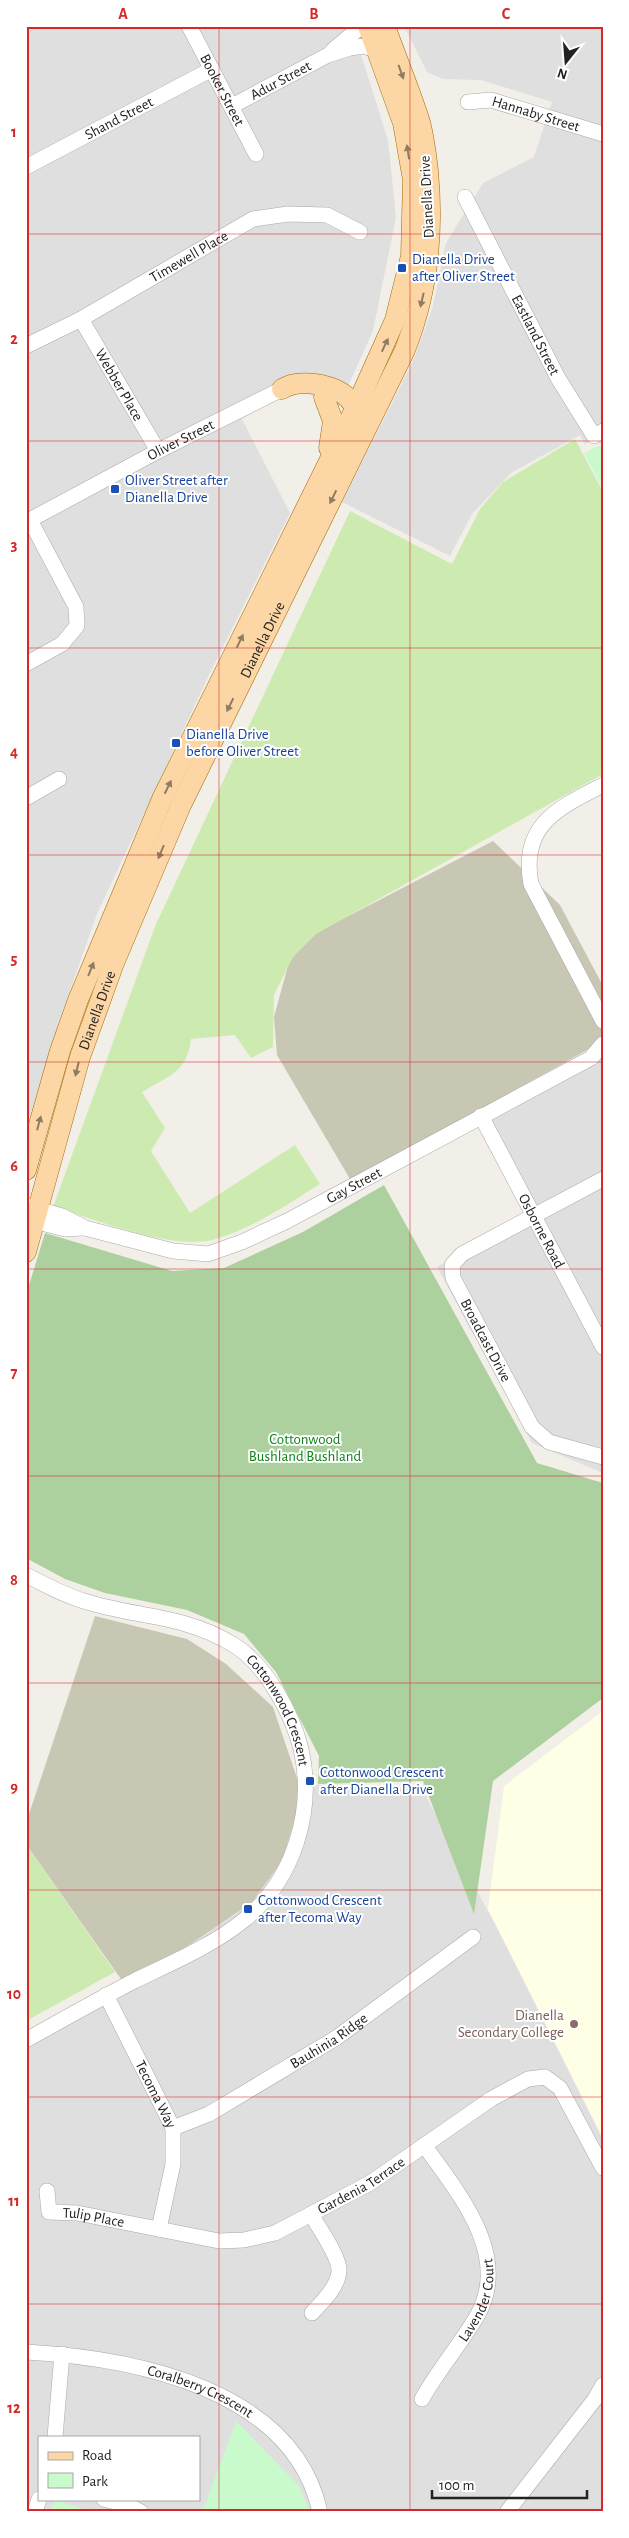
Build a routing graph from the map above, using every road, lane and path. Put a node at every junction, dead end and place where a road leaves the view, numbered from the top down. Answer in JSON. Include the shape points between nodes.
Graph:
{"nodes":[{"id":1,"x":189,"y":26,"type":"edge"},
{"id":2,"x":362,"y":26,"type":"edge"},
{"id":3,"x":368,"y":26,"type":"edge"},
{"id":4,"x":385,"y":26,"type":"edge"},
{"id":5,"x":377,"y":50,"type":"junction"},
{"id":6,"x":328,"y":55,"type":"junction"},
{"id":7,"x":212,"y":69,"type":"junction"},
{"id":8,"x":468,"y":102,"type":"dead end"},
{"id":9,"x":232,"y":106,"type":"junction"},
{"id":10,"x":603,"y":134,"type":"edge"},
{"id":11,"x":256,"y":154,"type":"dead end"},
{"id":12,"x":26,"y":167,"type":"edge"},
{"id":13,"x":465,"y":197,"type":"dead end"},
{"id":14,"x":360,"y":232,"type":"dead end"},
{"id":15,"x":81,"y":319,"type":"junction"},
{"id":16,"x":26,"y":346,"type":"edge"},
{"id":17,"x":369,"y":379,"type":"junction"},
{"id":18,"x":388,"y":386,"type":"junction"},
{"id":19,"x":282,"y":389,"type":"joint"},
{"id":20,"x":322,"y":391,"type":"junction"},
{"id":21,"x":355,"y":409,"type":"junction"},
{"id":22,"x":603,"y":431,"type":"edge"},
{"id":23,"x":158,"y":451,"type":"junction"},
{"id":24,"x":355,"y":453,"type":"junction"},
{"id":25,"x":326,"y":468,"type":"junction"},
{"id":26,"x":28,"y":521,"type":"edge"},
{"id":27,"x":26,"y":664,"type":"edge"},
{"id":28,"x":58,"y":779,"type":"dead end"},
{"id":29,"x":603,"y":785,"type":"edge"},
{"id":30,"x":26,"y":798,"type":"edge"},
{"id":31,"x":603,"y":1021,"type":"edge"},
{"id":32,"x":603,"y":1044,"type":"edge"},
{"id":33,"x":481,"y":1116,"type":"junction"},
{"id":34,"x":26,"y":1170,"type":"edge"},
{"id":35,"x":603,"y":1180,"type":"edge"},
{"id":36,"x":32,"y":1214,"type":"edge"},
{"id":37,"x":533,"y":1216,"type":"junction"},
{"id":38,"x":26,"y":1252,"type":"edge"},
{"id":39,"x":603,"y":1347,"type":"edge"},
{"id":40,"x":603,"y":1457,"type":"edge"},
{"id":41,"x":26,"y":1575,"type":"edge"},
{"id":42,"x":473,"y":1937,"type":"dead end"},
{"id":43,"x":106,"y":1995,"type":"junction"},
{"id":44,"x":26,"y":2040,"type":"edge"},
{"id":45,"x":173,"y":2128,"type":"junction"},
{"id":46,"x":424,"y":2145,"type":"junction"},
{"id":47,"x":603,"y":2168,"type":"edge"},
{"id":48,"x":47,"y":2191,"type":"dead end"},
{"id":49,"x":311,"y":2214,"type":"junction"},
{"id":50,"x":159,"y":2229,"type":"junction"},
{"id":51,"x":312,"y":2313,"type":"dead end"},
{"id":52,"x":26,"y":2352,"type":"edge"},
{"id":53,"x":62,"y":2354,"type":"junction"},
{"id":54,"x":603,"y":2385,"type":"edge"},
{"id":55,"x":422,"y":2399,"type":"dead end"},
{"id":56,"x":55,"y":2436,"type":"edge"},
{"id":57,"x":39,"y":2500,"type":"edge"},
{"id":58,"x":108,"y":2500,"type":"edge"},
{"id":59,"x":35,"y":2512,"type":"edge"},
{"id":60,"x":142,"y":2512,"type":"edge"},
{"id":61,"x":320,"y":2512,"type":"edge"},
{"id":62,"x":507,"y":2512,"type":"edge"}],
"edges":[{"from":1,"to":7,"type":"street","name":"Booker Street"},
{"from":2,"to":6,"type":"street","name":"Adur Street"},
{"from":3,"to":5,"type":"main road","name":"Dianella Drive"},
{"from":4,"to":18,"type":"main road","name":"Dianella Drive","one_way":true,"via":[[419,120],[430,199],[429,252],[420,307]]},
{"from":5,"to":6,"type":"street","name":"Adur Street","via":[[364,46]]},
{"from":17,"to":5,"type":"main road","name":"Dianella Drive","one_way":true,"via":[[396,320],[411,256],[413,228],[413,180],[404,123]]},
{"from":6,"to":9,"type":"street","name":"Adur Street"},
{"from":7,"to":9,"type":"street","name":"Booker Street"},
{"from":7,"to":12,"type":"street","name":"Shand Street"},
{"from":8,"to":10,"type":"street","name":"Hannaby Street","via":[[491,100]]},
{"from":9,"to":11,"type":"street","name":"Booker Street"},
{"from":13,"to":22,"type":"street","name":"Eastland Street","via":[[558,378],[594,436]]},
{"from":14,"to":15,"type":"street","name":"Timewell Place","via":[[327,215],[288,214],[253,220]]},
{"from":15,"to":16,"type":"street","name":"Timewell Place"},
{"from":15,"to":23,"type":"street","name":"Webber Place"},
{"from":17,"to":20,"type":"main road"},
{"from":17,"to":21,"type":"main road","name":"Dianella Drive"},
{"from":18,"to":21,"type":"main road"},
{"from":18,"to":24,"type":"main road","name":"Dianella Drive"},
{"from":19,"to":20,"type":"main road"},
{"from":19,"to":23,"type":"street","name":"Oliver Street"},
{"from":20,"to":21,"type":"main road","via":[[345,408]]},
{"from":20,"to":25,"type":"main road","via":[[333,426]]},
{"from":21,"to":24,"type":"main road","via":[[360,423]]},
{"from":21,"to":25,"type":"main road","name":"Dianella Drive"},
{"from":23,"to":26,"type":"street","name":"Oliver Street"},
{"from":24,"to":36,"type":"main road","name":"Dianella Drive","one_way":true,"via":[[181,806],[114,963],[80,1057]]},
{"from":34,"to":25,"type":"main road","name":"Dianella Drive","one_way":true,"via":[[78,1000],[162,799]]},
{"from":26,"to":27,"type":"street","via":[[76,607],[77,626],[62,644]]},
{"from":28,"to":30,"type":"street"},
{"from":29,"to":31,"type":"street","via":[[547,818],[535,836],[528,866],[531,884]]},
{"from":32,"to":33,"type":"street","name":"Gay Street","via":[[590,1058]]},
{"from":33,"to":36,"type":"street","name":"Gay Street","via":[[287,1221],[208,1254],[173,1251],[85,1228],[62,1216]]},
{"from":33,"to":37,"type":"street","name":"Osborne Road"},
{"from":35,"to":37,"type":"street","name":"Broadcast Drive"},
{"from":36,"to":38,"type":"main road","name":"Dianella Drive"},
{"from":37,"to":39,"type":"street","name":"Osborne Road"},
{"from":37,"to":40,"type":"street","name":"Broadcast Drive","via":[[462,1254],[452,1265],[452,1278],[532,1427],[549,1442]]},
{"from":41,"to":43,"type":"street","name":"Cottonwood Crescent","via":[[84,1602],[193,1624],[236,1646],[256,1662],[271,1682],[298,1735],[304,1763],[303,1822],[294,1851],[272,1890],[245,1920],[207,1944]]},
{"from":42,"to":45,"type":"street","name":"Bauhinia Ridge","via":[[336,2038],[209,2114]]},
{"from":43,"to":44,"type":"street","name":"Cottonwood Crescent"},
{"from":43,"to":45,"type":"street","name":"Tecoma Way"},
{"from":45,"to":50,"type":"street","name":"Tecoma Way","via":[[172,2164]]},
{"from":46,"to":47,"type":"street","name":"Gardenia Terrace","via":[[490,2099],[528,2078],[545,2077],[560,2088]]},
{"from":46,"to":49,"type":"street","name":"Gardenia Terrace","via":[[370,2183]]},
{"from":46,"to":55,"type":"street","name":"Lavender Court","via":[[456,2190],[480,2234],[488,2255],[490,2275],[487,2296],[477,2317]]},
{"from":48,"to":50,"type":"street","name":"Tulip Place","via":[[49,2212],[77,2213]]},
{"from":49,"to":50,"type":"street","name":"Gardenia Terrace","via":[[275,2233],[244,2240],[219,2241]]},
{"from":49,"to":51,"type":"street","via":[[340,2270],[335,2284]]},
{"from":52,"to":53,"type":"street","name":"Coralberry Crescent"},
{"from":53,"to":56,"type":"street"},
{"from":53,"to":61,"type":"street","name":"Coralberry Crescent","via":[[168,2374],[251,2413],[284,2441],[301,2465]]},
{"from":54,"to":62,"type":"street","via":[[596,2399]]},
{"from":57,"to":59,"type":"street"},
{"from":58,"to":60,"type":"street"}]}
